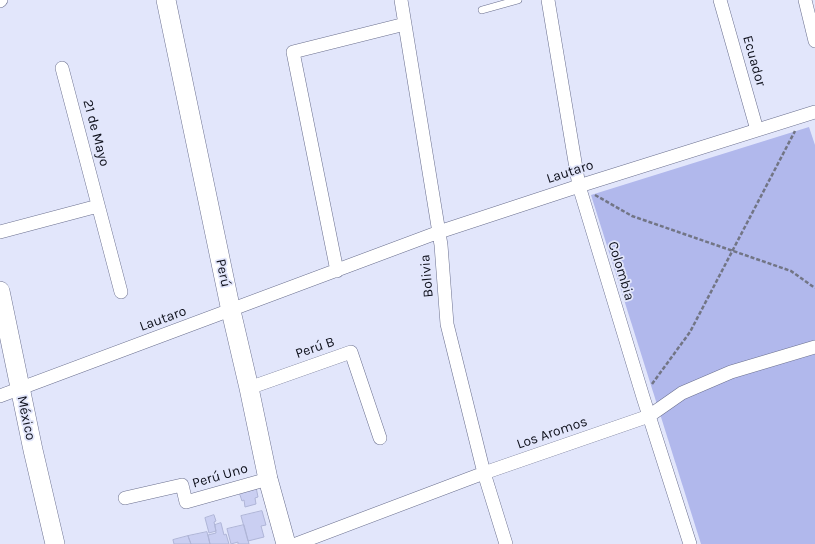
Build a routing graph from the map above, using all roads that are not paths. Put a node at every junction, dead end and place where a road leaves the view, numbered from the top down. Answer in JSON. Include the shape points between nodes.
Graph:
{"nodes":[{"id":1,"x":166,"y":0,"type":"edge"},
{"id":2,"x":401,"y":0,"type":"edge"},
{"id":3,"x":518,"y":0,"type":"edge"},
{"id":4,"x":548,"y":0,"type":"edge"},
{"id":5,"x":720,"y":0,"type":"edge"},
{"id":6,"x":805,"y":0,"type":"edge"},
{"id":7,"x":482,"y":10,"type":"dead end"},
{"id":8,"x":405,"y":24,"type":"junction"},
{"id":9,"x":815,"y":41,"type":"edge"},
{"id":10,"x":62,"y":68,"type":"dead end"},
{"id":11,"x":815,"y":112,"type":"edge"},
{"id":12,"x":757,"y":130,"type":"junction"},
{"id":13,"x":579,"y":186,"type":"junction"},
{"id":14,"x":98,"y":206,"type":"junction"},
{"id":15,"x":0,"y":232,"type":"edge"},
{"id":16,"x":439,"y":232,"type":"junction"},
{"id":17,"x":337,"y":271,"type":"junction"},
{"id":18,"x":0,"y":291,"type":"edge"},
{"id":19,"x":122,"y":292,"type":"dead end"},
{"id":20,"x":231,"y":311,"type":"junction"},
{"id":21,"x":815,"y":347,"type":"edge"},
{"id":22,"x":249,"y":388,"type":"junction"},
{"id":23,"x":20,"y":389,"type":"junction"},
{"id":24,"x":0,"y":396,"type":"edge"},
{"id":25,"x":649,"y":416,"type":"junction"},
{"id":26,"x":380,"y":438,"type":"dead end"},
{"id":27,"x":484,"y":473,"type":"junction"},
{"id":28,"x":268,"y":479,"type":"junction"},
{"id":29,"x":125,"y":498,"type":"dead end"},
{"id":30,"x":55,"y":544,"type":"edge"},
{"id":31,"x":286,"y":544,"type":"edge"},
{"id":32,"x":296,"y":544,"type":"edge"},
{"id":33,"x":506,"y":544,"type":"edge"},
{"id":34,"x":690,"y":544,"type":"edge"}],
"edges":[{"from":1,"to":20,"type":"main road","name":"Perú"},
{"from":2,"to":8,"type":"street","name":"Bolivia"},
{"from":3,"to":7,"type":"lane"},
{"from":4,"to":13,"type":"street","name":"Colombia"},
{"from":5,"to":12,"type":"street","name":"Ecuador"},
{"from":6,"to":9,"type":"street"},
{"from":8,"to":16,"type":"street","name":"Bolivia"},
{"from":8,"to":17,"type":"street","via":[[293,52]]},
{"from":10,"to":14,"type":"street","name":"21 de Mayo"},
{"from":11,"to":12,"type":"street","name":"Lautaro"},
{"from":12,"to":13,"type":"street","name":"Lautaro"},
{"from":13,"to":16,"type":"street","name":"Lautaro"},
{"from":13,"to":25,"type":"street","name":"Colombia"},
{"from":14,"to":15,"type":"street"},
{"from":14,"to":19,"type":"street","name":"21 de Mayo"},
{"from":16,"to":17,"type":"street","name":"Lautaro"},
{"from":16,"to":27,"type":"street","name":"Bolivia","via":[[447,324]]},
{"from":17,"to":20,"type":"street","name":"Lautaro"},
{"from":18,"to":23,"type":"main road","name":"México"},
{"from":20,"to":22,"type":"main road","name":"Perú"},
{"from":20,"to":23,"type":"street","name":"Lautaro"},
{"from":21,"to":25,"type":"street","name":"Los Aromos","via":[[731,372],[682,394]]},
{"from":22,"to":26,"type":"street","name":"Perú B","via":[[351,352]]},
{"from":22,"to":28,"type":"main road","name":"Perú"},
{"from":23,"to":24,"type":"street","name":"Lautaro"},
{"from":23,"to":30,"type":"main road","name":"México"},
{"from":25,"to":27,"type":"street","name":"Los Aromos"},
{"from":25,"to":34,"type":"street","name":"Colombia"},
{"from":27,"to":32,"type":"street","name":"Los Aromos"},
{"from":27,"to":33,"type":"street","name":"Bolivia"},
{"from":28,"to":29,"type":"street","name":"Perú Uno","via":[[186,502],[182,485]]},
{"from":28,"to":31,"type":"main road","name":"Perú"}]}
